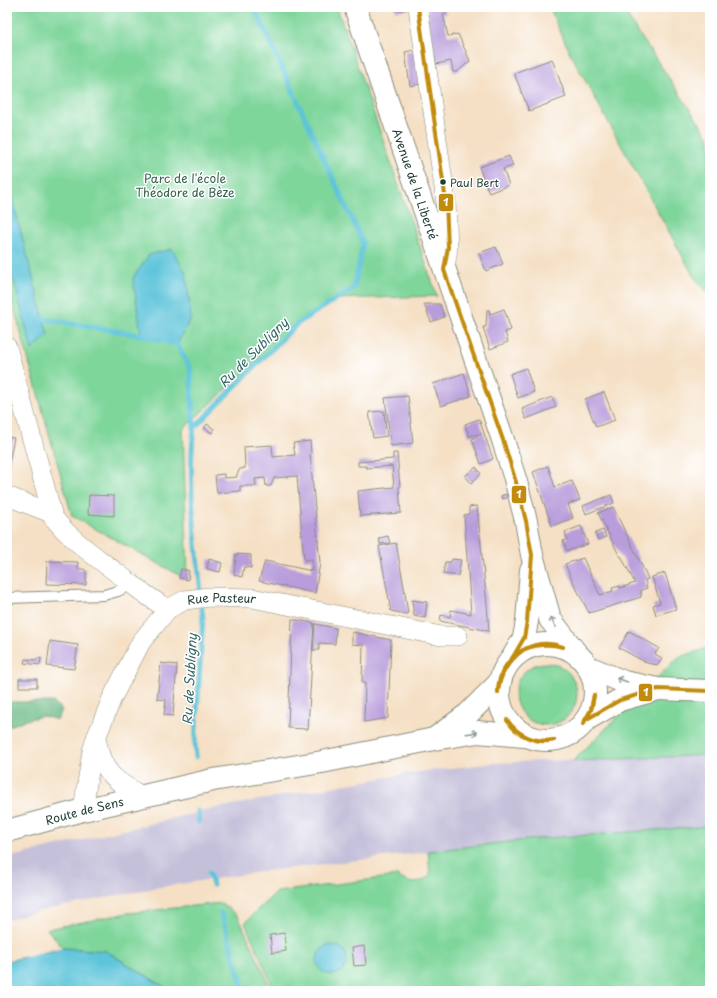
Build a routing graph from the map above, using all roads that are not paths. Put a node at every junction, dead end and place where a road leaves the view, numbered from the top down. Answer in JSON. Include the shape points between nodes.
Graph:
{"nodes":[{"id":1,"x":355,"y":7,"type":"edge"},
{"id":2,"x":418,"y":7,"type":"edge"},
{"id":3,"x":442,"y":172,"type":"junction"},
{"id":4,"x":414,"y":182,"type":"junction"},
{"id":5,"x":444,"y":270,"type":"junction"},
{"id":6,"x":7,"y":347,"type":"edge"},
{"id":7,"x":7,"y":496,"type":"edge"},
{"id":8,"x":51,"y":513,"type":"junction"},
{"id":9,"x":532,"y":555,"type":"junction"},
{"id":10,"x":132,"y":584,"type":"junction"},
{"id":11,"x":7,"y":598,"type":"edge"},
{"id":12,"x":176,"y":605,"type":"junction"},
{"id":13,"x":458,"y":636,"type":"dead end"},
{"id":14,"x":513,"y":657,"type":"junction"},
{"id":15,"x":582,"y":660,"type":"junction"},
{"id":16,"x":499,"y":683,"type":"junction"},
{"id":17,"x":658,"y":689,"type":"junction"},
{"id":18,"x":710,"y":691,"type":"edge"},
{"id":19,"x":587,"y":719,"type":"junction"},
{"id":20,"x":524,"y":736,"type":"junction"},
{"id":21,"x":96,"y":738,"type":"junction"},
{"id":22,"x":434,"y":739,"type":"junction"},
{"id":23,"x":152,"y":794,"type":"junction"},
{"id":24,"x":83,"y":810,"type":"junction"},
{"id":25,"x":7,"y":831,"type":"edge"}],
"edges":[{"from":1,"to":4,"type":"main road","name":"Avenue de la Liberté"},
{"from":2,"to":3,"type":"street"},
{"from":3,"to":4,"type":"street"},
{"from":3,"to":5,"type":"street","via":[[448,247]]},
{"from":4,"to":5,"type":"main road","name":"Avenue de la Liberté"},
{"from":5,"to":9,"type":"main road","name":"Avenue de la Liberté","via":[[516,482]]},
{"from":6,"to":8,"type":"street"},
{"from":7,"to":8,"type":"street"},
{"from":8,"to":10,"type":"street","via":[[61,528]]},
{"from":9,"to":14,"type":"main road","via":[[524,638]]},
{"from":15,"to":9,"type":"main road","one_way":true,"via":[[550,619]]},
{"from":10,"to":11,"type":"lane","via":[[104,595]]},
{"from":10,"to":12,"type":"street","via":[[152,600]]},
{"from":12,"to":13,"type":"street","name":"Rue Pasteur","via":[[209,597],[252,598],[441,636]]},
{"from":12,"to":21,"type":"street","via":[[141,642],[112,698]]},
{"from":14,"to":15,"type":"main road","via":[[537,644],[550,644],[564,647]]},
{"from":14,"to":16,"type":"main road","via":[[504,669]]},
{"from":17,"to":15,"type":"main road","one_way":true,"via":[[624,682]]},
{"from":15,"to":19,"type":"main road","via":[[593,679],[595,693],[593,707]]},
{"from":16,"to":20,"type":"main road","via":[[498,698],[503,713],[512,726]]},
{"from":16,"to":22,"type":"main road","via":[[468,714]]},
{"from":17,"to":18,"type":"main road"},
{"from":17,"to":19,"type":"main road","via":[[620,700]]},
{"from":19,"to":20,"type":"main road","via":[[578,730],[565,738],[552,741]]},
{"from":22,"to":20,"type":"main road","name":"Route de Sens","one_way":true,"via":[[478,732]]},
{"from":21,"to":23,"type":"street","via":[[102,762],[110,775],[126,787]]},
{"from":21,"to":24,"type":"street","via":[[90,759]]},
{"from":22,"to":23,"type":"main road","name":"Route de Sens","via":[[322,762],[217,779]]},
{"from":23,"to":24,"type":"main road","name":"Route de Sens"},
{"from":24,"to":25,"type":"main road","name":"Route de Sens"}]}
